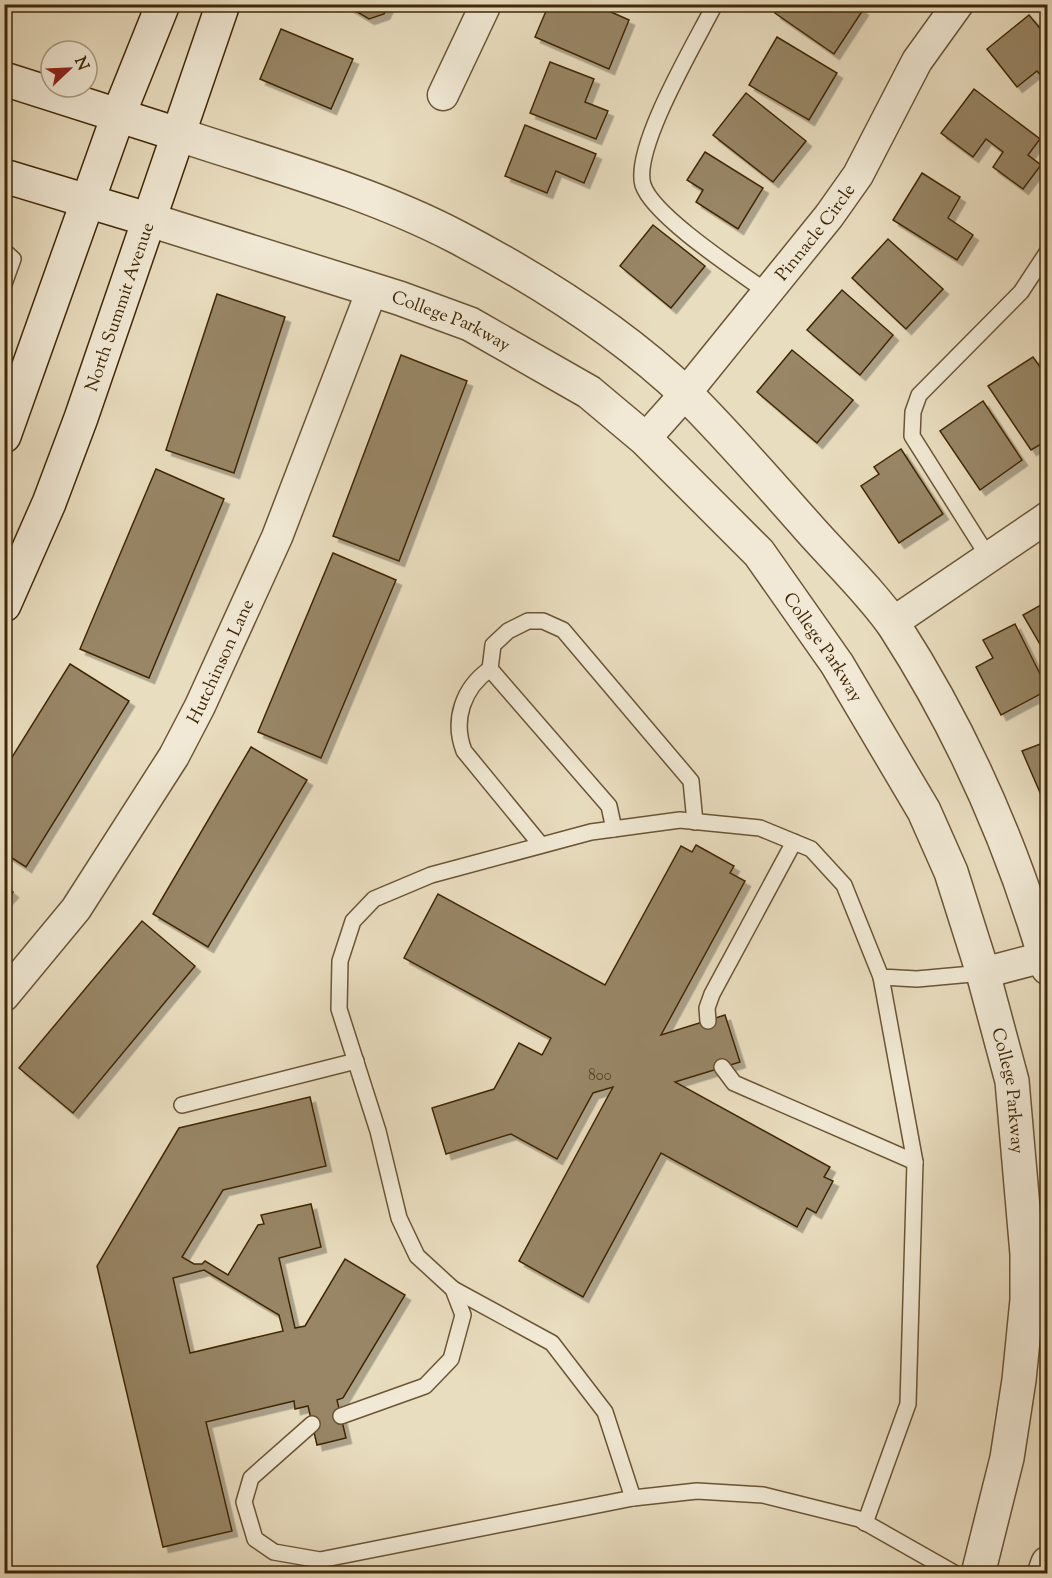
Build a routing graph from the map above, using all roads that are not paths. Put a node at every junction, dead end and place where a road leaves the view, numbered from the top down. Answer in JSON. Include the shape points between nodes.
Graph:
{"nodes":[{"id":1,"x":163,"y":4,"type":"edge"},
{"id":2,"x":223,"y":4,"type":"edge"},
{"id":3,"x":486,"y":4,"type":"edge"},
{"id":4,"x":715,"y":4,"type":"edge"},
{"id":5,"x":958,"y":4,"type":"edge"},
{"id":6,"x":4,"y":79,"type":"edge"},
{"id":7,"x":443,"y":95,"type":"dead end"},
{"id":8,"x":118,"y":116,"type":"junction"},
{"id":9,"x":177,"y":134,"type":"junction"},
{"id":10,"x":4,"y":176,"type":"edge"},
{"id":11,"x":88,"y":201,"type":"junction"},
{"id":12,"x":147,"y":219,"type":"junction"},
{"id":13,"x":4,"y":251,"type":"edge"},
{"id":14,"x":1047,"y":251,"type":"edge"},
{"id":15,"x":4,"y":285,"type":"edge"},
{"id":16,"x":372,"y":290,"type":"junction"},
{"id":17,"x":767,"y":292,"type":"junction"},
{"id":18,"x":685,"y":394,"type":"junction"},
{"id":19,"x":4,"y":436,"type":"edge"},
{"id":20,"x":645,"y":439,"type":"junction"},
{"id":21,"x":1047,"y":518,"type":"edge"},
{"id":22,"x":989,"y":558,"type":"junction"},
{"id":23,"x":4,"y":605,"type":"edge"},
{"id":24,"x":892,"y":623,"type":"junction"},
{"id":25,"x":490,"y":669,"type":"junction"},
{"id":26,"x":694,"y":822,"type":"junction"},
{"id":27,"x":614,"y":829,"type":"junction"},
{"id":28,"x":794,"y":842,"type":"junction"},
{"id":29,"x":541,"y":845,"type":"junction"},
{"id":30,"x":1046,"y":961,"type":"edge"},
{"id":31,"x":983,"y":973,"type":"junction"},
{"id":32,"x":881,"y":977,"type":"junction"},
{"id":33,"x":4,"y":996,"type":"edge"},
{"id":34,"x":708,"y":1021,"type":"dead end"},
{"id":35,"x":356,"y":1062,"type":"junction"},
{"id":36,"x":722,"y":1068,"type":"dead end"},
{"id":37,"x":182,"y":1105,"type":"dead end"},
{"id":38,"x":915,"y":1162,"type":"junction"},
{"id":39,"x":453,"y":1289,"type":"junction"},
{"id":40,"x":341,"y":1416,"type":"dead end"},
{"id":41,"x":312,"y":1424,"type":"dead end"},
{"id":42,"x":633,"y":1498,"type":"junction"},
{"id":43,"x":865,"y":1523,"type":"junction"},
{"id":44,"x":1047,"y":1563,"type":"edge"},
{"id":45,"x":957,"y":1574,"type":"edge"},
{"id":46,"x":978,"y":1574,"type":"edge"},
{"id":47,"x":1044,"y":1574,"type":"edge"}],
"edges":[{"from":1,"to":8,"type":"street"},
{"from":2,"to":9,"type":"street","name":"North Summit Avenue"},
{"from":3,"to":7,"type":"street"},
{"from":4,"to":17,"type":"lane","via":[[655,122],[643,163],[643,185],[660,210]]},
{"from":5,"to":17,"type":"street","name":"Pinnacle Circle","via":[[917,62],[858,175],[830,216]]},
{"from":6,"to":8,"type":"street"},
{"from":8,"to":9,"type":"street"},
{"from":8,"to":11,"type":"street"},
{"from":9,"to":12,"type":"street","name":"North Summit Avenue"},
{"from":9,"to":18,"type":"street","via":[[356,193],[455,236],[581,311]]},
{"from":10,"to":11,"type":"street","name":"College Parkway"},
{"from":11,"to":12,"type":"street","name":"College Parkway"},
{"from":11,"to":19,"type":"street"},
{"from":12,"to":16,"type":"street","name":"College Parkway"},
{"from":12,"to":23,"type":"street","name":"North Summit Avenue","via":[[50,503]]},
{"from":13,"to":15,"type":"lane","via":[[13,259]]},
{"from":14,"to":22,"type":"lane","via":[[1021,292],[919,395],[913,412],[912,436]]},
{"from":16,"to":20,"type":"street","name":"College Parkway","via":[[480,330],[589,392]]},
{"from":16,"to":33,"type":"street","name":"Hutchinson Lane","via":[[277,537],[226,654],[174,756],[76,909]]},
{"from":17,"to":18,"type":"street","name":"Pinnacle Circle"},
{"from":18,"to":20,"type":"street","name":"Pinnacle Circle"},
{"from":18,"to":24,"type":"street"},
{"from":20,"to":31,"type":"street","name":"College Parkway","via":[[759,553],[837,664],[924,811],[951,872]]},
{"from":21,"to":22,"type":"street"},
{"from":22,"to":24,"type":"street"},
{"from":24,"to":30,"type":"street","via":[[938,699],[970,763]]},
{"from":25,"to":26,"type":"lane","via":[[493,645],[508,631],[528,621],[543,621],[563,630],[691,781]]},
{"from":25,"to":27,"type":"lane","via":[[609,806]]},
{"from":25,"to":29,"type":"lane","via":[[476,679],[464,696],[459,737],[464,751]]},
{"from":26,"to":27,"type":"lane","via":[[680,820]]},
{"from":26,"to":28,"type":"lane","via":[[760,828]]},
{"from":27,"to":29,"type":"lane"},
{"from":28,"to":32,"type":"lane","via":[[811,849],[844,885]]},
{"from":28,"to":34,"type":"lane","via":[[712,994]]},
{"from":29,"to":35,"type":"lane","via":[[431,875],[374,899],[353,921],[340,961],[339,1009]]},
{"from":30,"to":31,"type":"street"},
{"from":31,"to":32,"type":"lane","via":[[918,980]]},
{"from":31,"to":46,"type":"street","name":"College Parkway","via":[[1012,1082],[1027,1254],[1027,1300],[1007,1458]]},
{"from":32,"to":38,"type":"lane"},
{"from":35,"to":37,"type":"lane"},
{"from":35,"to":39,"type":"lane","via":[[399,1218],[417,1256]]},
{"from":36,"to":38,"type":"lane","via":[[734,1083]]},
{"from":38,"to":43,"type":"lane","via":[[908,1404]]},
{"from":39,"to":40,"type":"lane","via":[[463,1315],[451,1359],[425,1386]]},
{"from":39,"to":42,"type":"lane","via":[[552,1343],[605,1412]]},
{"from":41,"to":42,"type":"lane","via":[[251,1478],[244,1502],[255,1539],[274,1552],[320,1560]]},
{"from":42,"to":43,"type":"lane","via":[[697,1491],[763,1495]]},
{"from":43,"to":45,"type":"lane"},
{"from":44,"to":47,"type":"street"}]}
